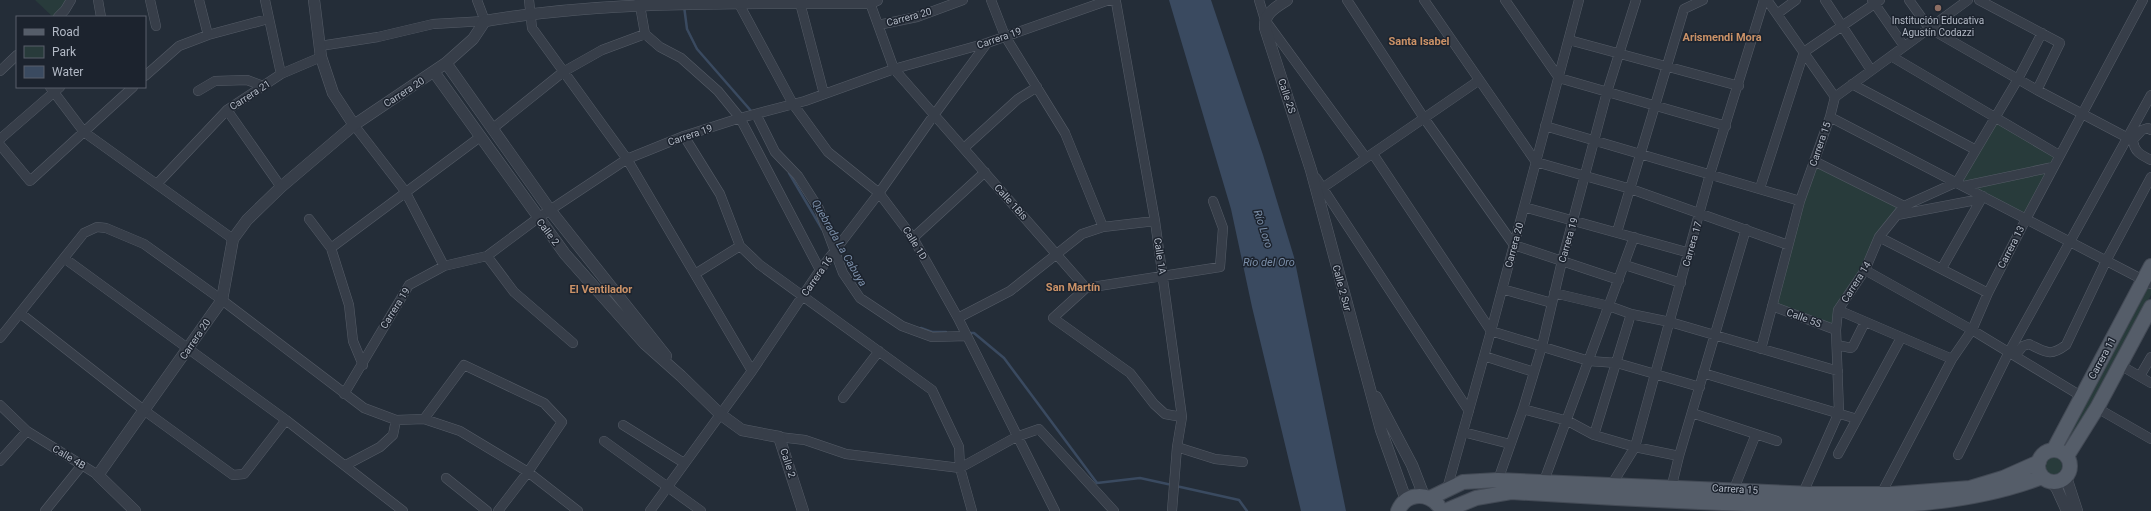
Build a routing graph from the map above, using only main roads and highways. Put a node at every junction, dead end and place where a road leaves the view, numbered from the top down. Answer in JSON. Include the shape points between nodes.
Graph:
{"nodes":[{"id":1,"x":2151,"y":266,"type":"edge"},
{"id":2,"x":2147,"y":282,"type":"edge"},
{"id":3,"x":2151,"y":307,"type":"edge"},
{"id":4,"x":2054,"y":450,"type":"junction"},
{"id":5,"x":2068,"y":456,"type":"junction"},
{"id":6,"x":2039,"y":462,"type":"junction"},
{"id":7,"x":2047,"y":479,"type":"junction"},
{"id":8,"x":1427,"y":497,"type":"junction"},
{"id":9,"x":1402,"y":505,"type":"edge"},
{"id":10,"x":1742,"y":508,"type":"edge"},
{"id":11,"x":1441,"y":511,"type":"edge"},
{"id":12,"x":1445,"y":511,"type":"edge"}],
"edges":[{"from":1,"to":2,"type":"main road","name":"Carrera 11"},
{"from":2,"to":4,"type":"main road","name":"Carrera 11","via":[[2081,396]]},
{"from":3,"to":5,"type":"main road","name":"Carrera 11"},
{"from":4,"to":5,"type":"main road"},
{"from":4,"to":6,"type":"main road","via":[[2044,453]]},
{"from":5,"to":7,"type":"main road","via":[[2070,467],[2066,476],[2061,480]]},
{"from":6,"to":7,"type":"main road","via":[[2038,467]]},
{"from":6,"to":8,"type":"main road","name":"Carrera 15","via":[[2003,478],[1970,488],[1882,494],[1498,480],[1463,482]]},
{"from":7,"to":10,"type":"main road","name":"Carrera 15","via":[[1972,503],[1955,505],[1878,510]]},
{"from":8,"to":9,"type":"main road","name":"Carrera 15","via":[[1412,497]]},
{"from":8,"to":11,"type":"main road","via":[[1437,503]]},
{"from":10,"to":12,"type":"main road","name":"Carrera 15","via":[[1670,501],[1511,492],[1476,498]]}]}
